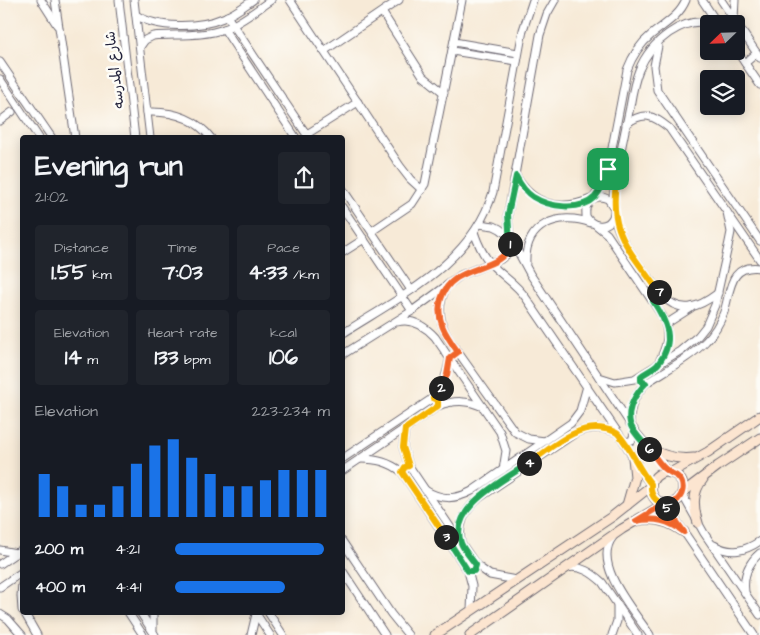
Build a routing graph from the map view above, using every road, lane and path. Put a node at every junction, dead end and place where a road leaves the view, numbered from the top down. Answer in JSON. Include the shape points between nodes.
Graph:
{"nodes":[{"id":1,"x":41,"y":0,"type":"edge"},
{"id":2,"x":54,"y":0,"type":"edge"},
{"id":3,"x":119,"y":0,"type":"edge"},
{"id":4,"x":134,"y":0,"type":"edge"},
{"id":5,"x":253,"y":0,"type":"edge"},
{"id":6,"x":270,"y":0,"type":"edge"},
{"id":7,"x":290,"y":0,"type":"edge"},
{"id":8,"x":399,"y":0,"type":"edge"},
{"id":9,"x":462,"y":0,"type":"edge"},
{"id":10,"x":533,"y":0,"type":"edge"},
{"id":11,"x":555,"y":0,"type":"edge"},
{"id":12,"x":686,"y":0,"type":"edge"},
{"id":13,"x":702,"y":0,"type":"edge"},
{"id":14,"x":721,"y":0,"type":"edge"},
{"id":15,"x":735,"y":0,"type":"edge"},
{"id":16,"x":382,"y":12,"type":"junction"},
{"id":17,"x":136,"y":14,"type":"junction"},
{"id":18,"x":712,"y":15,"type":"edge"},
{"id":19,"x":731,"y":15,"type":"edge"},
{"id":20,"x":734,"y":15,"type":"edge"},
{"id":21,"x":228,"y":16,"type":"junction"},
{"id":22,"x":675,"y":17,"type":"junction"},
{"id":23,"x":700,"y":22,"type":"edge"},
{"id":24,"x":234,"y":25,"type":"junction"},
{"id":25,"x":58,"y":26,"type":"junction"},
{"id":26,"x":681,"y":26,"type":"junction"},
{"id":27,"x":224,"y":29,"type":"junction"},
{"id":28,"x":745,"y":36,"type":"edge"},
{"id":29,"x":454,"y":42,"type":"junction"},
{"id":30,"x":659,"y":43,"type":"junction"},
{"id":31,"x":140,"y":47,"type":"junction"},
{"id":32,"x":324,"y":51,"type":"junction"},
{"id":33,"x":452,"y":51,"type":"junction"},
{"id":34,"x":518,"y":53,"type":"junction"},
{"id":35,"x":758,"y":56,"type":"edge"},
{"id":36,"x":517,"y":61,"type":"junction"},
{"id":37,"x":0,"y":62,"type":"edge"},
{"id":38,"x":745,"y":62,"type":"joint"},
{"id":39,"x":0,"y":79,"type":"edge"},
{"id":40,"x":760,"y":85,"type":"edge"},
{"id":41,"x":444,"y":93,"type":"junction"},
{"id":42,"x":24,"y":97,"type":"junction"},
{"id":43,"x":358,"y":102,"type":"junction"},
{"id":44,"x":16,"y":103,"type":"junction"},
{"id":45,"x":12,"y":112,"type":"dead end"},
{"id":46,"x":147,"y":112,"type":"junction"},
{"id":47,"x":0,"y":121,"type":"edge"},
{"id":48,"x":626,"y":124,"type":"junction"},
{"id":49,"x":682,"y":128,"type":"junction"},
{"id":50,"x":674,"y":134,"type":"junction"},
{"id":51,"x":37,"y":135,"type":"edge"},
{"id":52,"x":50,"y":135,"type":"edge"},
{"id":53,"x":75,"y":135,"type":"edge"},
{"id":54,"x":135,"y":135,"type":"edge"},
{"id":55,"x":150,"y":135,"type":"edge"},
{"id":56,"x":208,"y":135,"type":"edge"},
{"id":57,"x":294,"y":135,"type":"edge"},
{"id":58,"x":307,"y":135,"type":"edge"},
{"id":59,"x":309,"y":135,"type":"edge"},
{"id":60,"x":608,"y":169,"type":"junction"},
{"id":61,"x":618,"y":171,"type":"junction"},
{"id":62,"x":516,"y":176,"type":"junction"},
{"id":63,"x":422,"y":190,"type":"junction"},
{"id":64,"x":345,"y":192,"type":"edge"},
{"id":65,"x":593,"y":198,"type":"junction"},
{"id":66,"x":614,"y":210,"type":"junction"},
{"id":67,"x":345,"y":211,"type":"edge"},
{"id":68,"x":728,"y":212,"type":"junction"},
{"id":69,"x":480,"y":224,"type":"junction"},
{"id":70,"x":594,"y":224,"type":"junction"},
{"id":71,"x":372,"y":231,"type":"junction"},
{"id":72,"x":474,"y":232,"type":"junction"},
{"id":73,"x":510,"y":238,"type":"junction"},
{"id":74,"x":364,"y":239,"type":"junction"},
{"id":75,"x":760,"y":240,"type":"edge"},
{"id":76,"x":345,"y":252,"type":"edge"},
{"id":77,"x":760,"y":260,"type":"edge"},
{"id":78,"x":490,"y":263,"type":"junction"},
{"id":79,"x":526,"y":266,"type":"junction"},
{"id":80,"x":760,"y":268,"type":"edge"},
{"id":81,"x":720,"y":283,"type":"junction"},
{"id":82,"x":446,"y":286,"type":"junction"},
{"id":83,"x":730,"y":287,"type":"junction"},
{"id":84,"x":540,"y":288,"type":"junction"},
{"id":85,"x":411,"y":290,"type":"junction"},
{"id":86,"x":718,"y":293,"type":"junction"},
{"id":87,"x":661,"y":295,"type":"junction"},
{"id":88,"x":402,"y":296,"type":"junction"},
{"id":89,"x":526,"y":298,"type":"junction"},
{"id":90,"x":653,"y":301,"type":"junction"},
{"id":91,"x":693,"y":307,"type":"junction"},
{"id":92,"x":412,"y":311,"type":"junction"},
{"id":93,"x":391,"y":323,"type":"junction"},
{"id":94,"x":666,"y":324,"type":"junction"},
{"id":95,"x":345,"y":332,"type":"edge"},
{"id":96,"x":458,"y":352,"type":"junction"},
{"id":97,"x":345,"y":353,"type":"edge"},
{"id":98,"x":450,"y":358,"type":"junction"},
{"id":99,"x":657,"y":365,"type":"junction"},
{"id":100,"x":641,"y":376,"type":"junction"},
{"id":101,"x":599,"y":377,"type":"junction"},
{"id":102,"x":646,"y":383,"type":"junction"},
{"id":103,"x":587,"y":386,"type":"junction"},
{"id":104,"x":433,"y":398,"type":"junction"},
{"id":105,"x":438,"y":406,"type":"junction"},
{"id":106,"x":483,"y":407,"type":"junction"},
{"id":107,"x":760,"y":416,"type":"edge"},
{"id":108,"x":571,"y":423,"type":"junction"},
{"id":109,"x":630,"y":424,"type":"junction"},
{"id":110,"x":509,"y":426,"type":"junction"},
{"id":111,"x":405,"y":429,"type":"junction"},
{"id":112,"x":635,"y":431,"type":"junction"},
{"id":113,"x":500,"y":432,"type":"junction"},
{"id":114,"x":577,"y":432,"type":"junction"},
{"id":115,"x":618,"y":433,"type":"junction"},
{"id":116,"x":760,"y":438,"type":"edge"},
{"id":117,"x":623,"y":440,"type":"junction"},
{"id":118,"x":545,"y":441,"type":"junction"},
{"id":119,"x":648,"y":448,"type":"junction"},
{"id":120,"x":708,"y":452,"type":"junction"},
{"id":121,"x":345,"y":457,"type":"edge"},
{"id":122,"x":633,"y":458,"type":"junction"},
{"id":123,"x":697,"y":458,"type":"junction"},
{"id":124,"x":361,"y":459,"type":"junction"},
{"id":125,"x":409,"y":466,"type":"junction"},
{"id":126,"x":718,"y":466,"type":"junction"},
{"id":127,"x":345,"y":469,"type":"edge"},
{"id":128,"x":503,"y":470,"type":"junction"},
{"id":129,"x":402,"y":472,"type":"junction"},
{"id":130,"x":669,"y":473,"type":"junction"},
{"id":131,"x":708,"y":474,"type":"junction"},
{"id":132,"x":651,"y":485,"type":"junction"},
{"id":133,"x":425,"y":490,"type":"junction"},
{"id":134,"x":682,"y":493,"type":"junction"},
{"id":135,"x":464,"y":495,"type":"junction"},
{"id":136,"x":664,"y":504,"type":"junction"},
{"id":137,"x":471,"y":505,"type":"junction"},
{"id":138,"x":627,"y":505,"type":"junction"},
{"id":139,"x":612,"y":516,"type":"junction"},
{"id":140,"x":636,"y":521,"type":"junction"},
{"id":141,"x":698,"y":523,"type":"junction"},
{"id":142,"x":618,"y":532,"type":"junction"},
{"id":143,"x":684,"y":532,"type":"junction"},
{"id":144,"x":760,"y":541,"type":"edge"},
{"id":145,"x":461,"y":543,"type":"junction"},
{"id":146,"x":712,"y":544,"type":"junction"},
{"id":147,"x":345,"y":545,"type":"edge"},
{"id":148,"x":752,"y":547,"type":"junction"},
{"id":149,"x":0,"y":550,"type":"edge"},
{"id":150,"x":20,"y":550,"type":"edge"},
{"id":151,"x":698,"y":551,"type":"junction"},
{"id":152,"x":16,"y":553,"type":"junction"},
{"id":153,"x":759,"y":554,"type":"edge"},
{"id":154,"x":0,"y":564,"type":"edge"},
{"id":155,"x":476,"y":565,"type":"junction"},
{"id":156,"x":567,"y":568,"type":"junction"},
{"id":157,"x":468,"y":571,"type":"junction"},
{"id":158,"x":20,"y":573,"type":"edge"},
{"id":159,"x":345,"y":574,"type":"edge"},
{"id":160,"x":610,"y":576,"type":"junction"},
{"id":161,"x":516,"y":580,"type":"junction"},
{"id":162,"x":602,"y":582,"type":"junction"},
{"id":163,"x":0,"y":587,"type":"edge"},
{"id":164,"x":745,"y":593,"type":"junction"},
{"id":165,"x":617,"y":603,"type":"junction"},
{"id":166,"x":471,"y":611,"type":"junction"},
{"id":167,"x":0,"y":614,"type":"edge"},
{"id":168,"x":391,"y":614,"type":"junction"},
{"id":169,"x":23,"y":615,"type":"edge"},
{"id":170,"x":25,"y":615,"type":"edge"},
{"id":171,"x":130,"y":615,"type":"edge"},
{"id":172,"x":142,"y":615,"type":"edge"},
{"id":173,"x":153,"y":615,"type":"edge"},
{"id":174,"x":255,"y":615,"type":"edge"},
{"id":175,"x":256,"y":615,"type":"edge"},
{"id":176,"x":270,"y":615,"type":"edge"},
{"id":177,"x":760,"y":615,"type":"edge"},
{"id":178,"x":378,"y":622,"type":"junction"},
{"id":179,"x":16,"y":627,"type":"junction"},
{"id":180,"x":154,"y":634,"type":"edge"},
{"id":181,"x":22,"y":635,"type":"edge"},
{"id":182,"x":37,"y":635,"type":"edge"},
{"id":183,"x":144,"y":635,"type":"edge"},
{"id":184,"x":250,"y":635,"type":"edge"},
{"id":185,"x":270,"y":635,"type":"edge"},
{"id":186,"x":283,"y":635,"type":"edge"},
{"id":187,"x":385,"y":635,"type":"edge"},
{"id":188,"x":408,"y":635,"type":"edge"},
{"id":189,"x":435,"y":635,"type":"edge"},
{"id":190,"x":470,"y":635,"type":"edge"},
{"id":191,"x":612,"y":635,"type":"edge"},
{"id":192,"x":638,"y":635,"type":"edge"},
{"id":193,"x":650,"y":635,"type":"edge"},
{"id":194,"x":754,"y":635,"type":"edge"}],
"edges":[{"from":1,"to":25,"type":"street"},
{"from":2,"to":25,"type":"street"},
{"from":3,"to":54,"type":"street","name":"شارع المدرسه"},
{"from":4,"to":17,"type":"street","name":"شارع المدرسه"},
{"from":5,"to":21,"type":"street"},
{"from":6,"to":24,"type":"street"},
{"from":7,"to":32,"type":"street"},
{"from":8,"to":16,"type":"street"},
{"from":9,"to":29,"type":"street"},
{"from":10,"to":34,"type":"street","via":[[525,19]]},
{"from":11,"to":62,"type":"street","via":[[540,35]]},
{"from":12,"to":22,"type":"street"},
{"from":13,"to":18,"type":"street"},
{"from":14,"to":19,"type":"street"},
{"from":15,"to":20,"type":"street"},
{"from":16,"to":32,"type":"street"},
{"from":16,"to":41,"type":"street","via":[[423,76]]},
{"from":17,"to":21,"type":"street","via":[[152,23],[173,25],[207,23]]},
{"from":17,"to":31,"type":"street","name":"شارع المدرسه"},
{"from":21,"to":24,"type":"street"},
{"from":22,"to":26,"type":"street"},
{"from":22,"to":60,"type":"street","via":[[649,36],[630,61]]},
{"from":23,"to":26,"type":"street"},
{"from":24,"to":27,"type":"street"},
{"from":24,"to":58,"type":"street"},
{"from":25,"to":53,"type":"street"},
{"from":26,"to":30,"type":"street"},
{"from":27,"to":31,"type":"street","via":[[153,36]]},
{"from":27,"to":57,"type":"street"},
{"from":28,"to":35,"type":"street"},
{"from":29,"to":33,"type":"street"},
{"from":29,"to":34,"type":"street"},
{"from":30,"to":48,"type":"street","via":[[639,69]]},
{"from":30,"to":49,"type":"street","via":[[654,66],[658,90]]},
{"from":31,"to":46,"type":"street","name":"شارع المدرسه"},
{"from":32,"to":43,"type":"street"},
{"from":33,"to":36,"type":"street"},
{"from":33,"to":41,"type":"street"},
{"from":34,"to":36,"type":"street"},
{"from":35,"to":38,"type":"street"},
{"from":36,"to":69,"type":"street","via":[[493,192]]},
{"from":37,"to":42,"type":"street"},
{"from":38,"to":40,"type":"street"},
{"from":39,"to":44,"type":"street"},
{"from":41,"to":63,"type":"street"},
{"from":42,"to":44,"type":"street"},
{"from":42,"to":52,"type":"street"},
{"from":43,"to":59,"type":"street"},
{"from":43,"to":63,"type":"street","via":[[400,166]]},
{"from":44,"to":51,"type":"street"},
{"from":45,"to":47,"type":"street"},
{"from":46,"to":55,"type":"street","name":"شارع المدرسه"},
{"from":46,"to":56,"type":"street","via":[[183,116]]},
{"from":48,"to":50,"type":"street","via":[[637,117],[650,116]]},
{"from":48,"to":61,"type":"street"},
{"from":49,"to":50,"type":"street"},
{"from":49,"to":75,"type":"street"},
{"from":50,"to":68,"type":"street"},
{"from":60,"to":61,"type":"street","via":[[613,173]]},
{"from":60,"to":65,"type":"street"},
{"from":61,"to":66,"type":"street"},
{"from":62,"to":65,"type":"street","via":[[532,197],[551,204],[571,206]]},
{"from":62,"to":73,"type":"street","via":[[508,214]]},
{"from":63,"to":71,"type":"street","via":[[405,210]]},
{"from":64,"to":71,"type":"street"},
{"from":65,"to":66,"type":"street","via":[[605,197]]},
{"from":65,"to":70,"type":"street","via":[[586,205],[585,212]]},
{"from":66,"to":70,"type":"street","via":[[608,223]]},
{"from":66,"to":87,"type":"street","via":[[622,239]]},
{"from":67,"to":74,"type":"street"},
{"from":68,"to":77,"type":"street"},
{"from":68,"to":81,"type":"street","via":[[731,232]]},
{"from":69,"to":72,"type":"street"},
{"from":69,"to":73,"type":"street","via":[[500,229]]},
{"from":70,"to":79,"type":"street","via":[[566,218],[540,226],[529,242]]},
{"from":70,"to":90,"type":"street","via":[[607,234]]},
{"from":71,"to":85,"type":"street"},
{"from":72,"to":78,"type":"street"},
{"from":72,"to":85,"type":"street","via":[[447,263]]},
{"from":73,"to":78,"type":"street","via":[[506,254]]},
{"from":73,"to":79,"type":"street"},
{"from":74,"to":76,"type":"street"},
{"from":74,"to":88,"type":"street"},
{"from":78,"to":82,"type":"street","via":[[470,270]]},
{"from":78,"to":89,"type":"street","via":[[514,282]]},
{"from":79,"to":84,"type":"street"},
{"from":80,"to":83,"type":"street","via":[[744,269],[732,280]]},
{"from":81,"to":83,"type":"street"},
{"from":81,"to":86,"type":"street"},
{"from":82,"to":92,"type":"street"},
{"from":82,"to":96,"type":"street","via":[[440,304],[440,322]]},
{"from":83,"to":102,"type":"street","via":[[724,312],[711,336],[699,348]]},
{"from":84,"to":89,"type":"street"},
{"from":84,"to":101,"type":"street"},
{"from":85,"to":88,"type":"street"},
{"from":86,"to":91,"type":"street"},
{"from":86,"to":99,"type":"street","via":[[711,316],[698,336]]},
{"from":87,"to":90,"type":"street"},
{"from":87,"to":91,"type":"street","via":[[675,306]]},
{"from":88,"to":92,"type":"street"},
{"from":88,"to":95,"type":"street"},
{"from":89,"to":103,"type":"street"},
{"from":90,"to":94,"type":"street"},
{"from":91,"to":94,"type":"street"},
{"from":92,"to":93,"type":"street"},
{"from":93,"to":97,"type":"street"},
{"from":93,"to":98,"type":"street","via":[[411,321],[420,324],[429,330]]},
{"from":94,"to":99,"type":"street","via":[[668,339]]},
{"from":96,"to":98,"type":"street"},
{"from":96,"to":110,"type":"street"},
{"from":98,"to":104,"type":"street","via":[[444,384]]},
{"from":98,"to":106,"type":"street"},
{"from":99,"to":100,"type":"street"},
{"from":100,"to":101,"type":"street","via":[[625,382]]},
{"from":100,"to":102,"type":"street","via":[[641,381]]},
{"from":101,"to":109,"type":"street"},
{"from":102,"to":109,"type":"street","via":[[632,406]]},
{"from":103,"to":108,"type":"street","via":[[580,411]]},
{"from":103,"to":115,"type":"street"},
{"from":104,"to":105,"type":"street","via":[[438,400]]},
{"from":104,"to":121,"type":"street"},
{"from":105,"to":106,"type":"street","via":[[465,401]]},
{"from":105,"to":111,"type":"street"},
{"from":106,"to":113,"type":"street"},
{"from":107,"to":120,"type":"street"},
{"from":108,"to":114,"type":"street","via":[[578,426]]},
{"from":108,"to":118,"type":"street"},
{"from":109,"to":112,"type":"street"},
{"from":110,"to":113,"type":"street","via":[[505,432]]},
{"from":110,"to":118,"type":"street","via":[[521,436]]},
{"from":111,"to":124,"type":"street"},
{"from":111,"to":125,"type":"street","via":[[403,447]]},
{"from":112,"to":117,"type":"street","via":[[632,440]]},
{"from":112,"to":119,"type":"street"},
{"from":113,"to":128,"type":"street","via":[[506,451]]},
{"from":114,"to":115,"type":"street","via":[[601,428]]},
{"from":114,"to":137,"type":"street"},
{"from":115,"to":117,"type":"street"},
{"from":116,"to":126,"type":"street"},
{"from":117,"to":122,"type":"street"},
{"from":118,"to":128,"type":"street"},
{"from":119,"to":123,"type":"street","via":[[671,458]]},
{"from":119,"to":130,"type":"street"},
{"from":120,"to":123,"type":"street"},
{"from":120,"to":126,"type":"street","via":[[709,459]]},
{"from":122,"to":132,"type":"street"},
{"from":122,"to":138,"type":"street","via":[[635,477]]},
{"from":123,"to":130,"type":"street"},
{"from":124,"to":127,"type":"street"},
{"from":124,"to":129,"type":"street","via":[[380,460]]},
{"from":125,"to":129,"type":"street"},
{"from":125,"to":133,"type":"street"},
{"from":126,"to":131,"type":"street"},
{"from":128,"to":135,"type":"street"},
{"from":129,"to":157,"type":"street"},
{"from":130,"to":132,"type":"street","via":[[658,475]]},
{"from":130,"to":134,"type":"street","via":[[680,479]]},
{"from":131,"to":134,"type":"street"},
{"from":131,"to":141,"type":"street","via":[[694,497]]},
{"from":132,"to":136,"type":"street","via":[[654,498]]},
{"from":132,"to":138,"type":"street"},
{"from":133,"to":135,"type":"street","via":[[440,497]]},
{"from":133,"to":145,"type":"street"},
{"from":134,"to":136,"type":"street","via":[[675,502]]},
{"from":134,"to":141,"type":"street"},
{"from":135,"to":137,"type":"street","via":[[465,502]]},
{"from":136,"to":140,"type":"street"},
{"from":136,"to":143,"type":"street"},
{"from":137,"to":145,"type":"street","via":[[462,519]]},
{"from":138,"to":139,"type":"street"},
{"from":139,"to":142,"type":"street","via":[[619,519],[622,526]]},
{"from":139,"to":161,"type":"street"},
{"from":140,"to":142,"type":"street"},
{"from":140,"to":143,"type":"street","via":[[666,522]]},
{"from":141,"to":146,"type":"street"},
{"from":142,"to":156,"type":"street"},
{"from":142,"to":160,"type":"street","via":[[607,550]]},
{"from":143,"to":151,"type":"street"},
{"from":144,"to":148,"type":"street"},
{"from":145,"to":155,"type":"street"},
{"from":146,"to":148,"type":"street","via":[[728,551]]},
{"from":146,"to":151,"type":"street","via":[[702,544]]},
{"from":146,"to":164,"type":"street"},
{"from":147,"to":168,"type":"street"},
{"from":148,"to":153,"type":"street","via":[[752,553]]},
{"from":149,"to":152,"type":"street"},
{"from":150,"to":152,"type":"street"},
{"from":151,"to":194,"type":"street"},
{"from":152,"to":154,"type":"street"},
{"from":153,"to":164,"type":"street","via":[[745,576]]},
{"from":155,"to":157,"type":"street","via":[[474,571]]},
{"from":155,"to":161,"type":"street","via":[[490,575]]},
{"from":156,"to":162,"type":"street","via":[[582,569]]},
{"from":156,"to":190,"type":"street"},
{"from":157,"to":166,"type":"street","via":[[472,586]]},
{"from":158,"to":163,"type":"street"},
{"from":159,"to":178,"type":"street"},
{"from":160,"to":162,"type":"street"},
{"from":160,"to":193,"type":"street"},
{"from":161,"to":166,"type":"street"},
{"from":162,"to":165,"type":"street"},
{"from":164,"to":177,"type":"street"},
{"from":165,"to":191,"type":"street","via":[[617,621]]},
{"from":165,"to":192,"type":"street"},
{"from":166,"to":189,"type":"street"},
{"from":167,"to":179,"type":"street"},
{"from":168,"to":178,"type":"street","via":[[386,621]]},
{"from":168,"to":188,"type":"street"},
{"from":169,"to":179,"type":"street"},
{"from":170,"to":182,"type":"street"},
{"from":171,"to":183,"type":"street"},
{"from":172,"to":180,"type":"street"},
{"from":173,"to":180,"type":"street"},
{"from":174,"to":184,"type":"street"},
{"from":175,"to":185,"type":"street"},
{"from":176,"to":186,"type":"street"},
{"from":178,"to":187,"type":"street"},
{"from":179,"to":181,"type":"street"}]}
